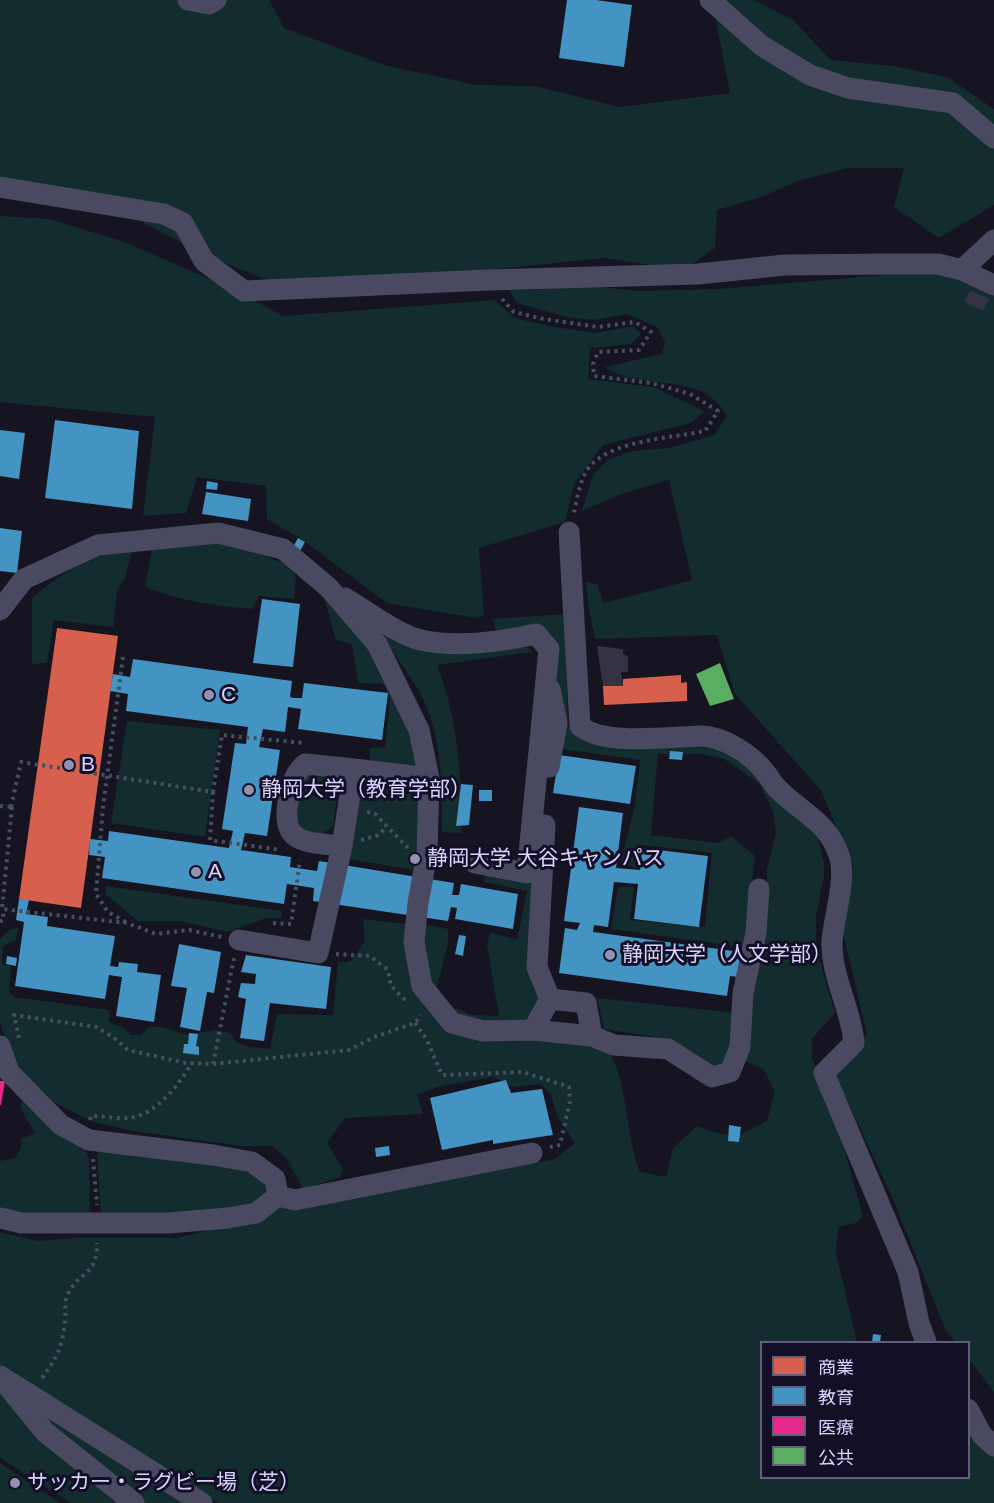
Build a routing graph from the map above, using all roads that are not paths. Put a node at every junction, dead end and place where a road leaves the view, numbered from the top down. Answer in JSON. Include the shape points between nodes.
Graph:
{"nodes":[{"id":1,"x":188,"y":0,"type":"edge"},
{"id":2,"x":216,"y":0,"type":"edge"},
{"id":3,"x":710,"y":0,"type":"edge"},
{"id":4,"x":994,"y":138,"type":"edge"},
{"id":5,"x":0,"y":187,"type":"edge"},
{"id":6,"x":994,"y":240,"type":"edge"},
{"id":7,"x":962,"y":270,"type":"junction"},
{"id":8,"x":994,"y":285,"type":"edge"},
{"id":9,"x":569,"y":532,"type":"road end"},
{"id":10,"x":329,"y":588,"type":"junction"},
{"id":11,"x":0,"y":610,"type":"edge"},
{"id":12,"x":547,"y":663,"type":"junction"},
{"id":13,"x":354,"y":769,"type":"junction"},
{"id":14,"x":429,"y":778,"type":"junction"},
{"id":15,"x":342,"y":846,"type":"junction"},
{"id":16,"x":475,"y":863,"type":"dead end"},
{"id":17,"x":759,"y":889,"type":"dead end"},
{"id":18,"x":239,"y":940,"type":"road end"},
{"id":19,"x":550,"y":999,"type":"junction"},
{"id":20,"x":533,"y":1030,"type":"junction"},
{"id":21,"x":592,"y":1036,"type":"junction"},
{"id":22,"x":0,"y":1047,"type":"edge"},
{"id":23,"x":532,"y":1153,"type":"road end"},
{"id":24,"x":278,"y":1196,"type":"junction"},
{"id":25,"x":0,"y":1218,"type":"edge"},
{"id":26,"x":926,"y":1341,"type":"edge"},
{"id":27,"x":0,"y":1377,"type":"edge"},
{"id":28,"x":970,"y":1411,"type":"edge"},
{"id":29,"x":994,"y":1446,"type":"edge"},
{"id":30,"x":134,"y":1503,"type":"edge"},
{"id":31,"x":202,"y":1503,"type":"edge"}],
"edges":[{"from":1,"to":2,"type":"street","via":[[209,4]]},
{"from":3,"to":4,"type":"street","via":[[762,46],[810,75],[848,88],[953,103]]},
{"from":5,"to":7,"type":"street","via":[[164,214],[183,223],[204,261],[244,291],[698,274],[785,265],[938,264]]},
{"from":6,"to":7,"type":"street"},
{"from":7,"to":8,"type":"street"},
{"from":9,"to":26,"type":"street","via":[[580,726],[588,734],[607,738],[711,736],[737,747],[764,770],[777,789],[822,823],[839,855],[842,868],[832,944],[836,977],[854,1043],[824,1072],[908,1272]]},
{"from":10,"to":11,"type":"street","via":[[282,549],[218,533],[98,545],[24,579]]},
{"from":10,"to":12,"type":"street","via":[[420,640],[460,643],[536,634],[549,649]]},
{"from":10,"to":14,"type":"street","via":[[377,644],[419,730]]},
{"from":12,"to":16,"type":"street","via":[[527,873]]},
{"from":12,"to":19,"type":"street","via":[[557,723],[549,769],[537,967]]},
{"from":13,"to":14,"type":"street"},
{"from":13,"to":15,"type":"street"},
{"from":13,"to":15,"type":"street","via":[[305,764],[295,773],[285,818],[293,835],[306,842]]},
{"from":14,"to":20,"type":"street","via":[[428,854],[414,942],[422,986],[452,1023],[483,1031]]},
{"from":15,"to":18,"type":"street","via":[[318,953]]},
{"from":17,"to":21,"type":"street","via":[[756,933],[743,993],[740,1047],[730,1072],[712,1077],[668,1049],[614,1045]]},
{"from":19,"to":20,"type":"street"},
{"from":19,"to":21,"type":"street","via":[[586,1003]]},
{"from":20,"to":21,"type":"street"},
{"from":22,"to":24,"type":"street","via":[[9,1072],[61,1125],[89,1140],[252,1162],[275,1179]]},
{"from":23,"to":24,"type":"street","via":[[295,1200]]},
{"from":24,"to":25,"type":"street","via":[[256,1213],[169,1223],[21,1223]]},
{"from":27,"to":30,"type":"street","via":[[45,1432]]},
{"from":27,"to":31,"type":"street"},
{"from":28,"to":29,"type":"street","via":[[982,1435]]}]}
